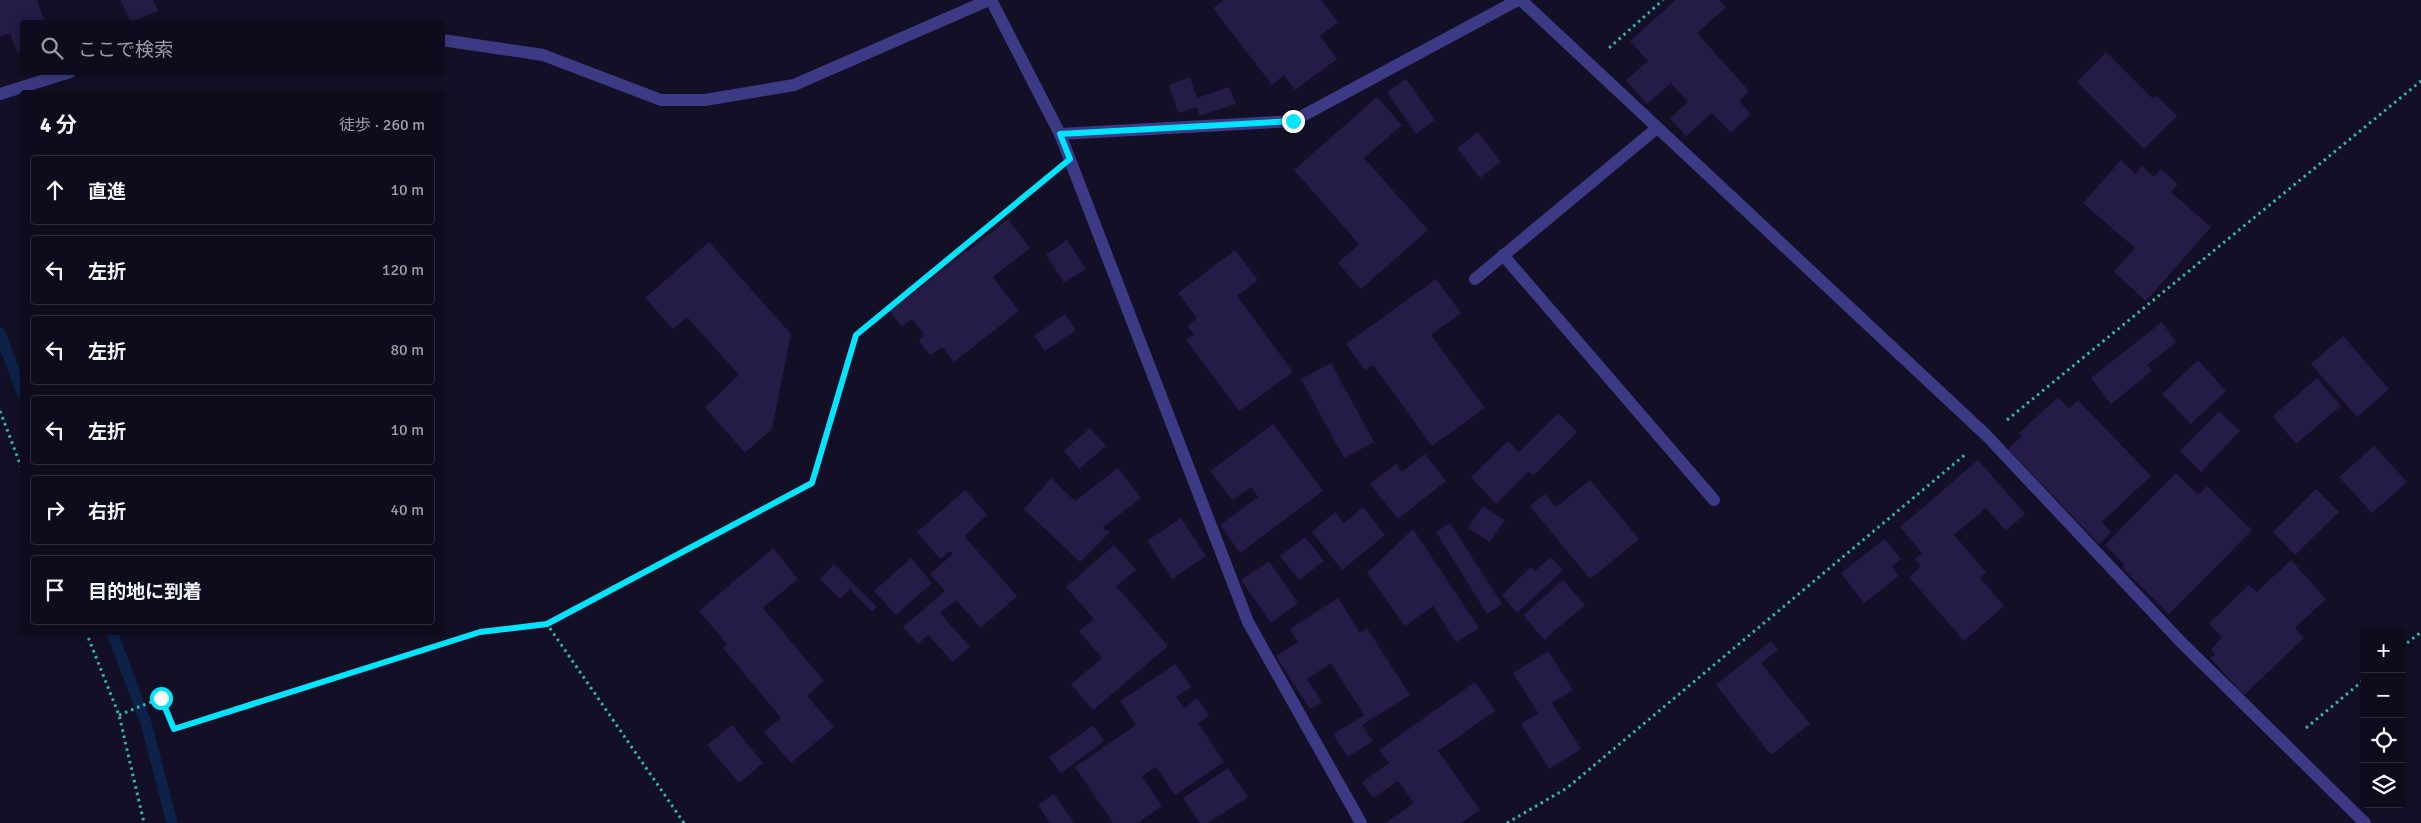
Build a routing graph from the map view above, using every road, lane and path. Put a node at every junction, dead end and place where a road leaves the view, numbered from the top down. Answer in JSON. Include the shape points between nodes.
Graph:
{"nodes":[{"id":1,"x":990,"y":0,"type":"edge"},
{"id":2,"x":1519,"y":0,"type":"edge"},
{"id":3,"x":1664,"y":0,"type":"edge"},
{"id":4,"x":445,"y":40,"type":"edge"},
{"id":5,"x":1590,"y":65,"type":"junction"},
{"id":6,"x":60,"y":75,"type":"edge"},
{"id":7,"x":2421,"y":81,"type":"edge"},
{"id":8,"x":0,"y":94,"type":"edge"},
{"id":9,"x":1657,"y":128,"type":"junction"},
{"id":10,"x":1060,"y":134,"type":"junction"},
{"id":11,"x":1070,"y":159,"type":"junction"},
{"id":12,"x":1503,"y":255,"type":"junction"},
{"id":13,"x":1475,"y":279,"type":"dead end"},
{"id":14,"x":0,"y":411,"type":"edge"},
{"id":15,"x":1987,"y":436,"type":"junction"},
{"id":16,"x":20,"y":464,"type":"edge"},
{"id":17,"x":1714,"y":500,"type":"dead end"},
{"id":18,"x":547,"y":624,"type":"junction"},
{"id":19,"x":2421,"y":632,"type":"edge"},
{"id":20,"x":87,"y":635,"type":"edge"},
{"id":21,"x":2406,"y":644,"type":"edge"},
{"id":22,"x":2361,"y":682,"type":"edge"},
{"id":23,"x":119,"y":715,"type":"junction"},
{"id":24,"x":2286,"y":745,"type":"junction"},
{"id":25,"x":144,"y":823,"type":"edge"},
{"id":26,"x":684,"y":823,"type":"edge"},
{"id":27,"x":1361,"y":823,"type":"edge"},
{"id":28,"x":1507,"y":823,"type":"edge"},
{"id":29,"x":2365,"y":823,"type":"edge"}],
"edges":[{"from":1,"to":4,"type":"street","via":[[794,85],[705,100],[661,100],[543,55]]},
{"from":1,"to":10,"type":"street"},
{"from":2,"to":5,"type":"street"},
{"from":2,"to":10,"type":"street","via":[[1293,121]]},
{"from":3,"to":5,"type":"path"},
{"from":5,"to":9,"type":"street"},
{"from":6,"to":8,"type":"street"},
{"from":7,"to":15,"type":"path"},
{"from":9,"to":12,"type":"street"},
{"from":9,"to":15,"type":"street"},
{"from":10,"to":11,"type":"street"},
{"from":11,"to":18,"type":"path","via":[[856,335],[812,483]]},
{"from":11,"to":27,"type":"street","via":[[1248,622]]},
{"from":12,"to":13,"type":"street"},
{"from":12,"to":17,"type":"street"},
{"from":14,"to":16,"type":"path"},
{"from":15,"to":24,"type":"street","via":[[2181,642]]},
{"from":15,"to":28,"type":"path","via":[[1567,788]]},
{"from":18,"to":23,"type":"path","via":[[480,632],[174,729],[161,698]]},
{"from":18,"to":26,"type":"path"},
{"from":19,"to":21,"type":"path"},
{"from":20,"to":23,"type":"path"},
{"from":22,"to":24,"type":"path"},
{"from":23,"to":25,"type":"path"},
{"from":24,"to":29,"type":"street"}]}
